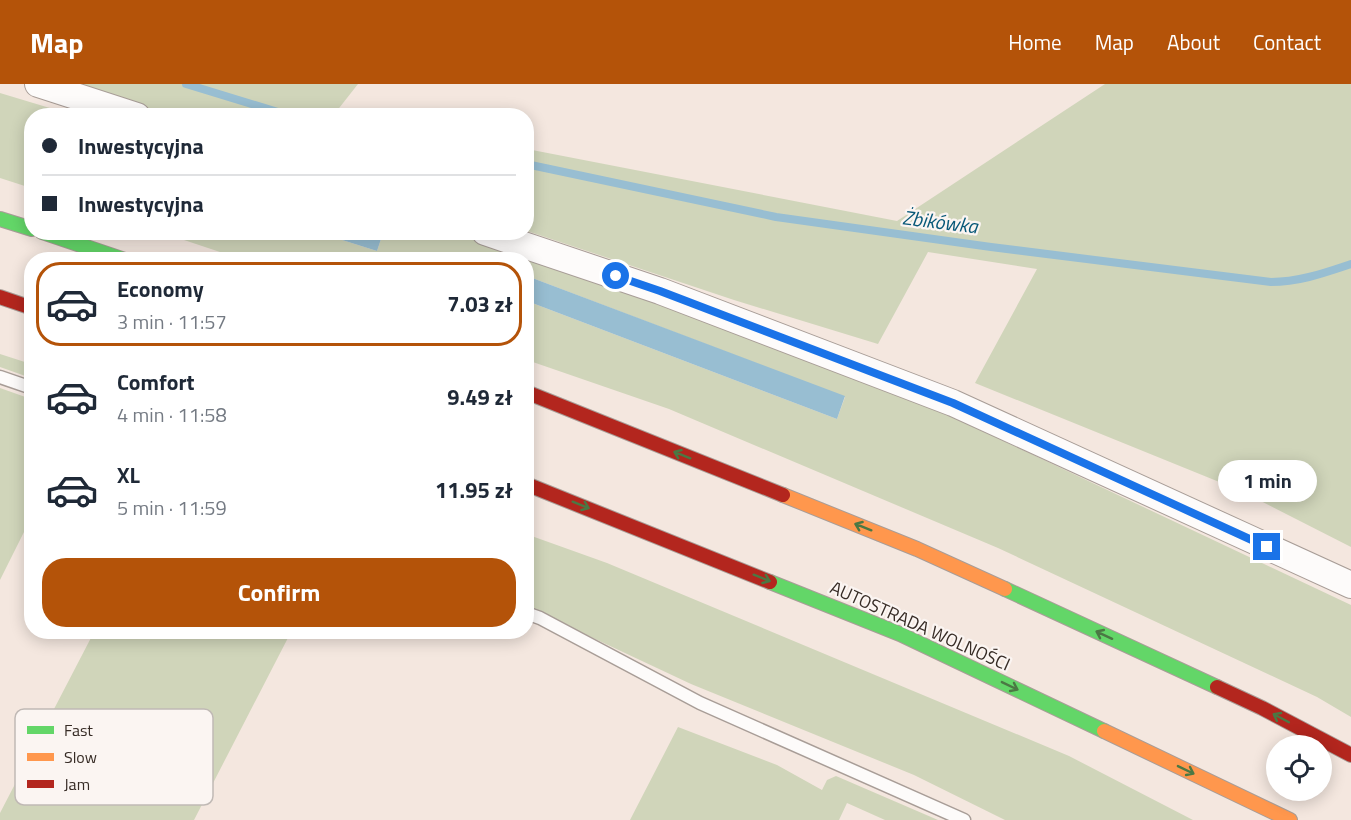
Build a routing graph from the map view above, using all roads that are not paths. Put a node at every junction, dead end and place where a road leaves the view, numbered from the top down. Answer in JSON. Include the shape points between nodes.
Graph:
{"nodes":[{"id":1,"x":38,"y":84,"type":"edge"},
{"id":2,"x":112,"y":108,"type":"edge"},
{"id":3,"x":0,"y":219,"type":"edge"},
{"id":4,"x":24,"y":226,"type":"edge"},
{"id":5,"x":66,"y":240,"type":"edge"},
{"id":6,"x":509,"y":240,"type":"edge"},
{"id":7,"x":101,"y":252,"type":"edge"},
{"id":8,"x":0,"y":297,"type":"edge"},
{"id":9,"x":24,"y":305,"type":"edge"},
{"id":10,"x":0,"y":377,"type":"edge"},
{"id":11,"x":24,"y":385,"type":"edge"},
{"id":12,"x":534,"y":395,"type":"edge"},
{"id":13,"x":534,"y":487,"type":"edge"},
{"id":14,"x":1351,"y":585,"type":"edge"},
{"id":15,"x":534,"y":616,"type":"edge"},
{"id":16,"x":1351,"y":755,"type":"edge"},
{"id":17,"x":964,"y":820,"type":"edge"},
{"id":18,"x":1290,"y":820,"type":"edge"}],
"edges":[{"from":1,"to":2,"type":"street"},
{"from":3,"to":4,"type":"highway"},
{"from":5,"to":7,"type":"highway"},
{"from":6,"to":14,"type":"street","via":[[660,291],[953,403]]},
{"from":8,"to":9,"type":"highway"},
{"from":10,"to":11,"type":"lane"},
{"from":16,"to":12,"type":"highway","one_way":true,"via":[[1262,708],[917,549]]},
{"from":13,"to":18,"type":"highway","name":"AUTOSTRADA WOLNOŚCI","one_way":true,"via":[[900,634]]},
{"from":15,"to":17,"type":"lane","via":[[700,703]]}]}
